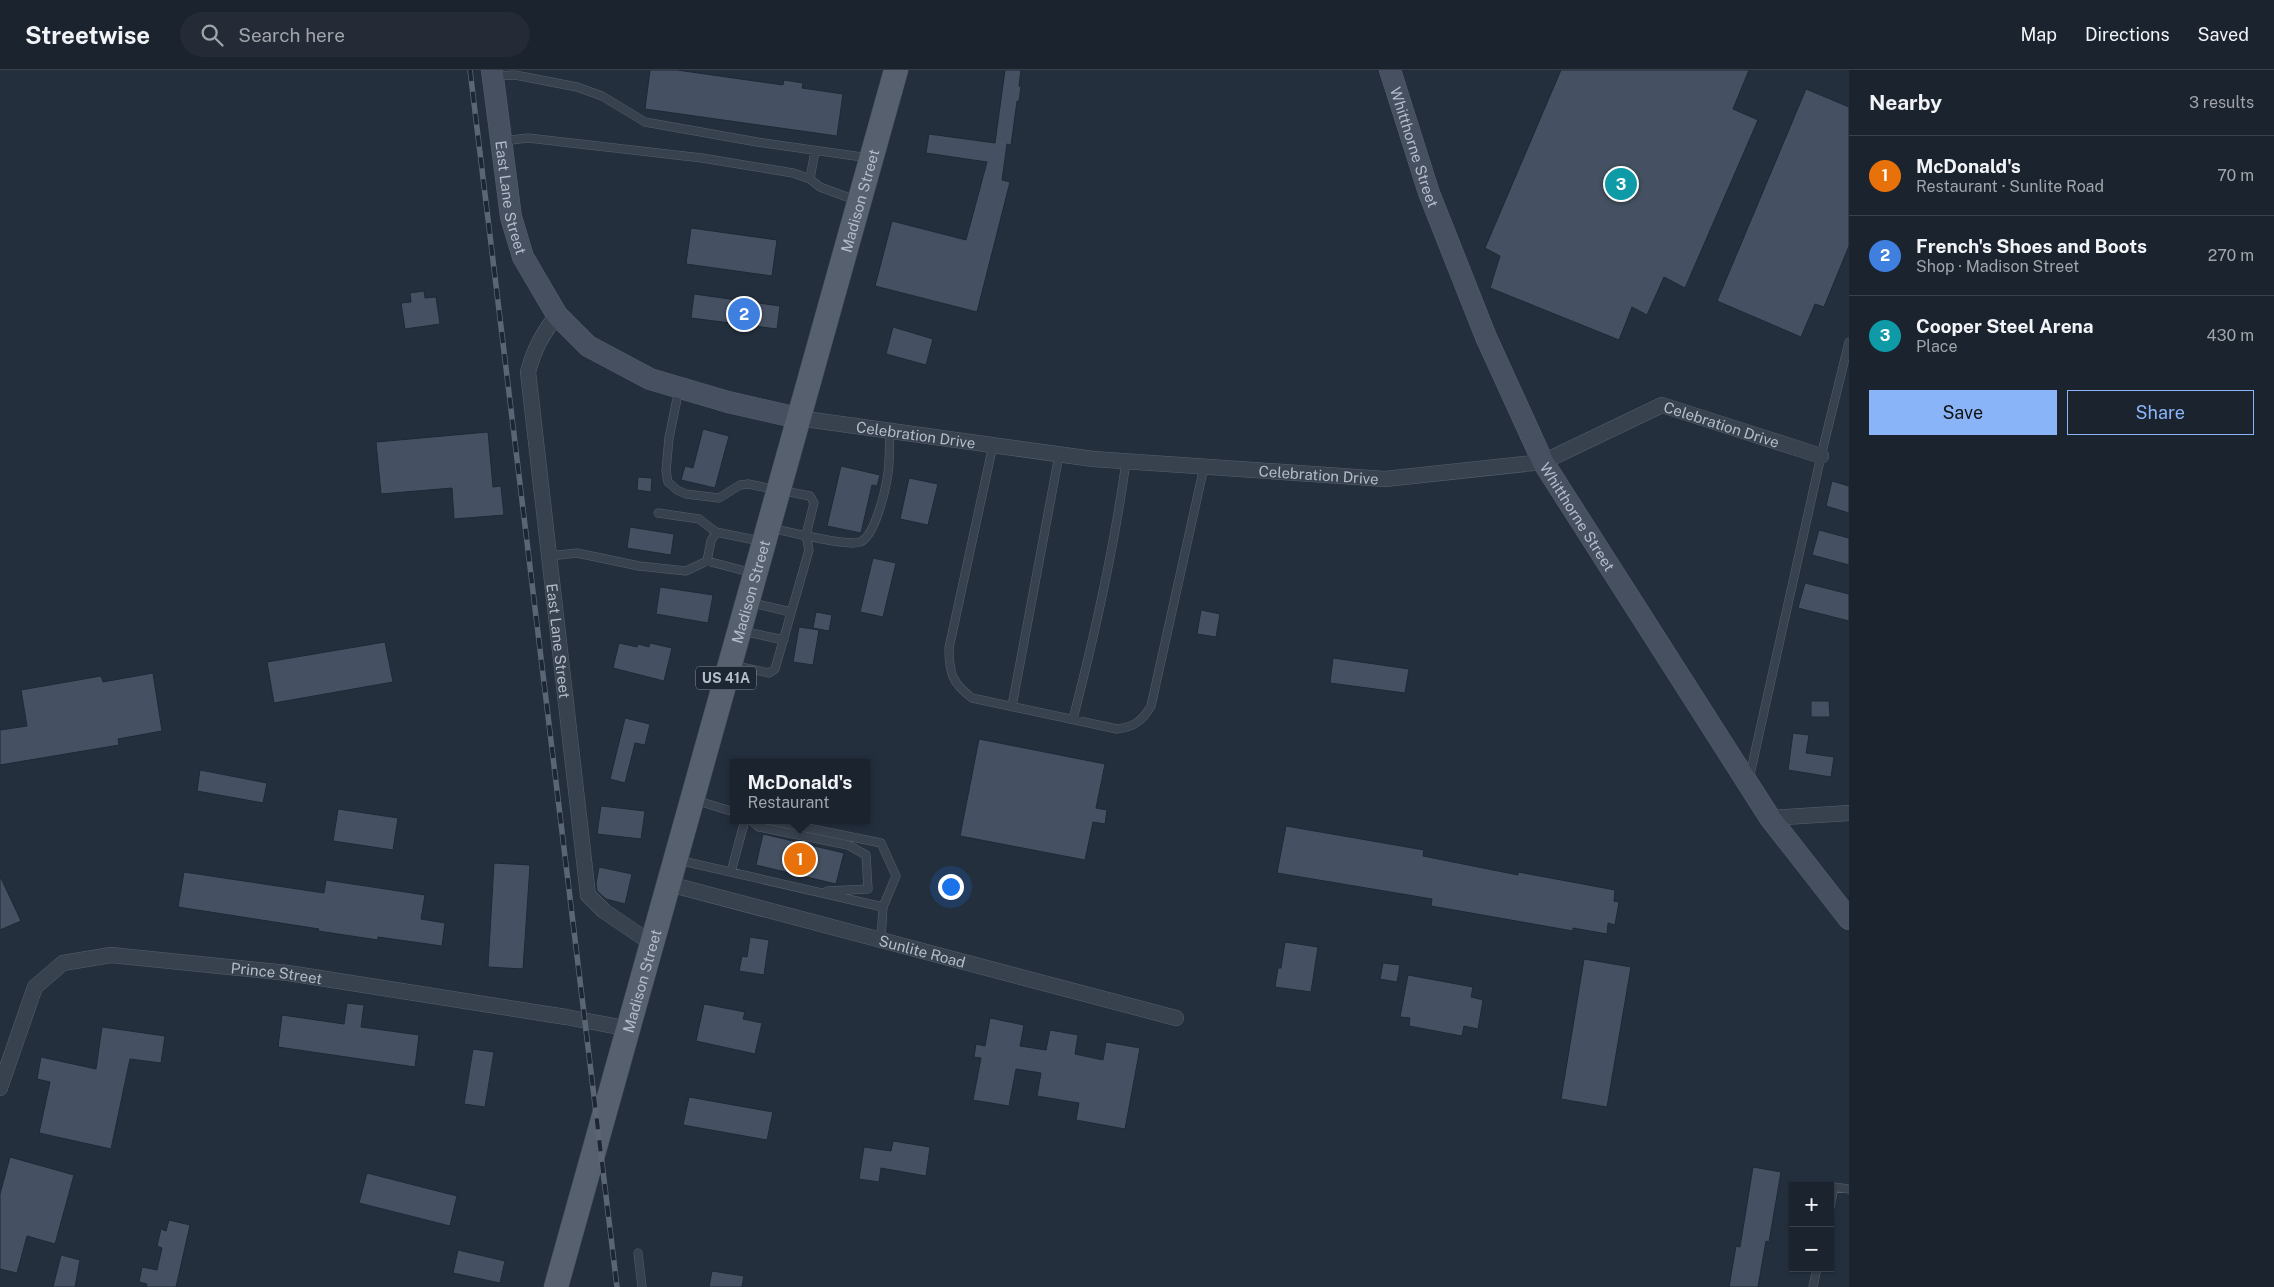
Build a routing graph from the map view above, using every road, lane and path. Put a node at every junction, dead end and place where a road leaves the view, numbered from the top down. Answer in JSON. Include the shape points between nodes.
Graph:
{"nodes":[{"id":1,"x":896,"y":70,"type":"edge"},
{"id":2,"x":1390,"y":70,"type":"edge"},
{"id":3,"x":493,"y":73,"type":"edge"},
{"id":4,"x":501,"y":141,"type":"junction"},
{"id":5,"x":815,"y":150,"type":"junction"},
{"id":6,"x":871,"y":159,"type":"junction"},
{"id":7,"x":810,"y":179,"type":"junction"},
{"id":8,"x":859,"y":202,"type":"junction"},
{"id":9,"x":557,"y":315,"type":"junction"},
{"id":10,"x":1849,"y":342,"type":"edge"},
{"id":11,"x":679,"y":388,"type":"junction"},
{"id":12,"x":798,"y":418,"type":"junction"},
{"id":13,"x":890,"y":431,"type":"junction"},
{"id":14,"x":992,"y":445,"type":"junction"},
{"id":15,"x":1059,"y":454,"type":"junction"},
{"id":16,"x":1821,"y":456,"type":"junction"},
{"id":17,"x":1126,"y":462,"type":"junction"},
{"id":18,"x":1543,"y":462,"type":"junction"},
{"id":19,"x":1204,"y":467,"type":"junction"},
{"id":20,"x":778,"y":489,"type":"junction"},
{"id":21,"x":658,"y":513,"type":"dead end"},
{"id":22,"x":716,"y":532,"type":"junction"},
{"id":23,"x":765,"y":535,"type":"junction"},
{"id":24,"x":806,"y":535,"type":"junction"},
{"id":25,"x":549,"y":556,"type":"junction"},
{"id":26,"x":707,"y":561,"type":"junction"},
{"id":27,"x":755,"y":574,"type":"junction"},
{"id":28,"x":747,"y":602,"type":"junction"},
{"id":29,"x":791,"y":612,"type":"junction"},
{"id":30,"x":739,"y":630,"type":"junction"},
{"id":31,"x":784,"y":640,"type":"junction"},
{"id":32,"x":730,"y":665,"type":"junction"},
{"id":33,"x":1012,"y":706,"type":"junction"},
{"id":34,"x":1073,"y":719,"type":"junction"},
{"id":35,"x":1748,"y":783,"type":"junction"},
{"id":36,"x":692,"y":799,"type":"junction"},
{"id":37,"x":730,"y":811,"type":"edge"},
{"id":38,"x":1849,"y":813,"type":"edge"},
{"id":39,"x":1770,"y":818,"type":"junction"},
{"id":40,"x":744,"y":824,"type":"edge"},
{"id":41,"x":755,"y":824,"type":"edge"},
{"id":42,"x":788,"y":824,"type":"edge"},
{"id":43,"x":676,"y":859,"type":"junction"},
{"id":44,"x":731,"y":872,"type":"junction"},
{"id":45,"x":669,"y":884,"type":"junction"},
{"id":46,"x":813,"y":890,"type":"junction"},
{"id":47,"x":883,"y":907,"type":"junction"},
{"id":48,"x":1849,"y":920,"type":"edge"},
{"id":49,"x":881,"y":940,"type":"junction"},
{"id":50,"x":651,"y":943,"type":"junction"},
{"id":51,"x":1176,"y":1018,"type":"dead end"},
{"id":52,"x":630,"y":1029,"type":"junction"},
{"id":53,"x":0,"y":1088,"type":"edge"},
{"id":54,"x":1834,"y":1187,"type":"edge"},
{"id":55,"x":1849,"y":1190,"type":"edge"},
{"id":56,"x":638,"y":1252,"type":"dead end"},
{"id":57,"x":1816,"y":1272,"type":"edge"},
{"id":58,"x":556,"y":1287,"type":"edge"},
{"id":59,"x":642,"y":1287,"type":"edge"},
{"id":60,"x":1813,"y":1287,"type":"edge"}],
"edges":[{"from":1,"to":6,"type":"main road","name":"Madison Street","number":"US 41A"},
{"from":2,"to":18,"type":"street","name":"Whitthorne Street","via":[[1429,193],[1486,337]]},
{"from":3,"to":4,"type":"street","name":"East Lane Street"},
{"from":3,"to":5,"type":"lane","via":[[577,87],[602,96],[645,122]]},
{"from":4,"to":7,"type":"lane","via":[[528,138],[702,158],[793,173]]},
{"from":4,"to":9,"type":"street","name":"East Lane Street","via":[[511,218],[523,257]]},
{"from":5,"to":6,"type":"lane"},
{"from":5,"to":7,"type":"lane"},
{"from":6,"to":8,"type":"main road","name":"Madison Street","number":"US 41A"},
{"from":7,"to":8,"type":"lane","via":[[820,187]]},
{"from":8,"to":12,"type":"main road","name":"Madison Street","number":"US 41A"},
{"from":9,"to":11,"type":"street","name":"East Lane Street","via":[[588,346],[650,379]]},
{"from":9,"to":25,"type":"street","name":"East Lane Street","via":[[543,332],[528,372]]},
{"from":10,"to":16,"type":"lane"},
{"from":11,"to":12,"type":"street","name":"East Lane Street"},
{"from":11,"to":20,"type":"lane","via":[[666,472],[668,482],[686,494],[719,498],[740,485]]},
{"from":12,"to":13,"type":"street","name":"Celebration Drive"},
{"from":12,"to":20,"type":"main road","name":"Madison Street","number":"US 41A"},
{"from":13,"to":14,"type":"street","name":"Celebration Drive"},
{"from":13,"to":24,"type":"lane","via":[[883,499],[869,536],[860,543]]},
{"from":14,"to":15,"type":"street","name":"Celebration Drive"},
{"from":14,"to":33,"type":"lane","via":[[949,648],[949,669],[958,688],[972,698]]},
{"from":15,"to":17,"type":"street","name":"Celebration Drive"},
{"from":15,"to":33,"type":"lane"},
{"from":16,"to":18,"type":"street","name":"Celebration Drive","via":[[1662,405]]},
{"from":16,"to":35,"type":"lane"},
{"from":17,"to":19,"type":"street","name":"Celebration Drive"},
{"from":17,"to":34,"type":"lane","via":[[1118,519]]},
{"from":18,"to":19,"type":"street","name":"Celebration Drive","via":[[1384,479]]},
{"from":18,"to":35,"type":"street","name":"Whitthorne Street"},
{"from":19,"to":34,"type":"lane","via":[[1151,706],[1144,718],[1131,727],[1117,729]]},
{"from":20,"to":23,"type":"main road","name":"Madison Street","number":"US 41A"},
{"from":20,"to":24,"type":"lane","via":[[810,496],[814,503]]},
{"from":21,"to":22,"type":"lane","via":[[699,518]]},
{"from":22,"to":23,"type":"lane"},
{"from":22,"to":26,"type":"lane"},
{"from":23,"to":24,"type":"lane"},
{"from":23,"to":27,"type":"main road","name":"Madison Street","number":"US 41A"},
{"from":24,"to":29,"type":"lane","via":[[808,550]]},
{"from":25,"to":26,"type":"lane","via":[[577,553],[639,566],[686,571]]},
{"from":25,"to":50,"type":"street","name":"East Lane Street","via":[[588,895],[604,911]]},
{"from":26,"to":27,"type":"lane"},
{"from":27,"to":28,"type":"main road","name":"Madison Street","number":"US 41A"},
{"from":28,"to":29,"type":"lane"},
{"from":28,"to":30,"type":"main road","name":"Madison Street","number":"US 41A"},
{"from":29,"to":31,"type":"lane"},
{"from":30,"to":31,"type":"lane"},
{"from":30,"to":32,"type":"main road","name":"Madison Street","number":"US 41A"},
{"from":31,"to":32,"type":"lane","via":[[776,669],[769,673]]},
{"from":32,"to":36,"type":"main road","name":"Madison Street","number":"US 41A"},
{"from":33,"to":34,"type":"lane"},
{"from":35,"to":39,"type":"street","name":"Whitthorne Street"},
{"from":36,"to":37,"type":"lane"},
{"from":36,"to":43,"type":"main road","name":"Madison Street","number":"US 41A"},
{"from":38,"to":39,"type":"street"},
{"from":39,"to":48,"type":"street","name":"Whitthorne Street"},
{"from":40,"to":44,"type":"lane"},
{"from":41,"to":46,"type":"lane","via":[[848,845],[866,855],[868,889]]},
{"from":42,"to":47,"type":"lane","via":[[881,843],[896,876]]},
{"from":43,"to":44,"type":"lane"},
{"from":43,"to":45,"type":"main road","name":"Madison Street","number":"US 41A"},
{"from":44,"to":46,"type":"lane"},
{"from":45,"to":49,"type":"street","name":"Sunlite Road"},
{"from":45,"to":50,"type":"main road","name":"Madison Street","number":"US 41A"},
{"from":46,"to":47,"type":"lane"},
{"from":47,"to":49,"type":"lane"},
{"from":49,"to":51,"type":"street","name":"Sunlite Road"},
{"from":50,"to":52,"type":"main road","name":"Madison Street","number":"US 41A"},
{"from":52,"to":53,"type":"street","name":"Prince Street","via":[[288,973],[111,955],[63,964],[35,987]]},
{"from":52,"to":58,"type":"main road","name":"Madison Street","number":"US 41A"},
{"from":54,"to":55,"type":"lane"},
{"from":56,"to":59,"type":"lane"},
{"from":57,"to":60,"type":"lane"}]}
